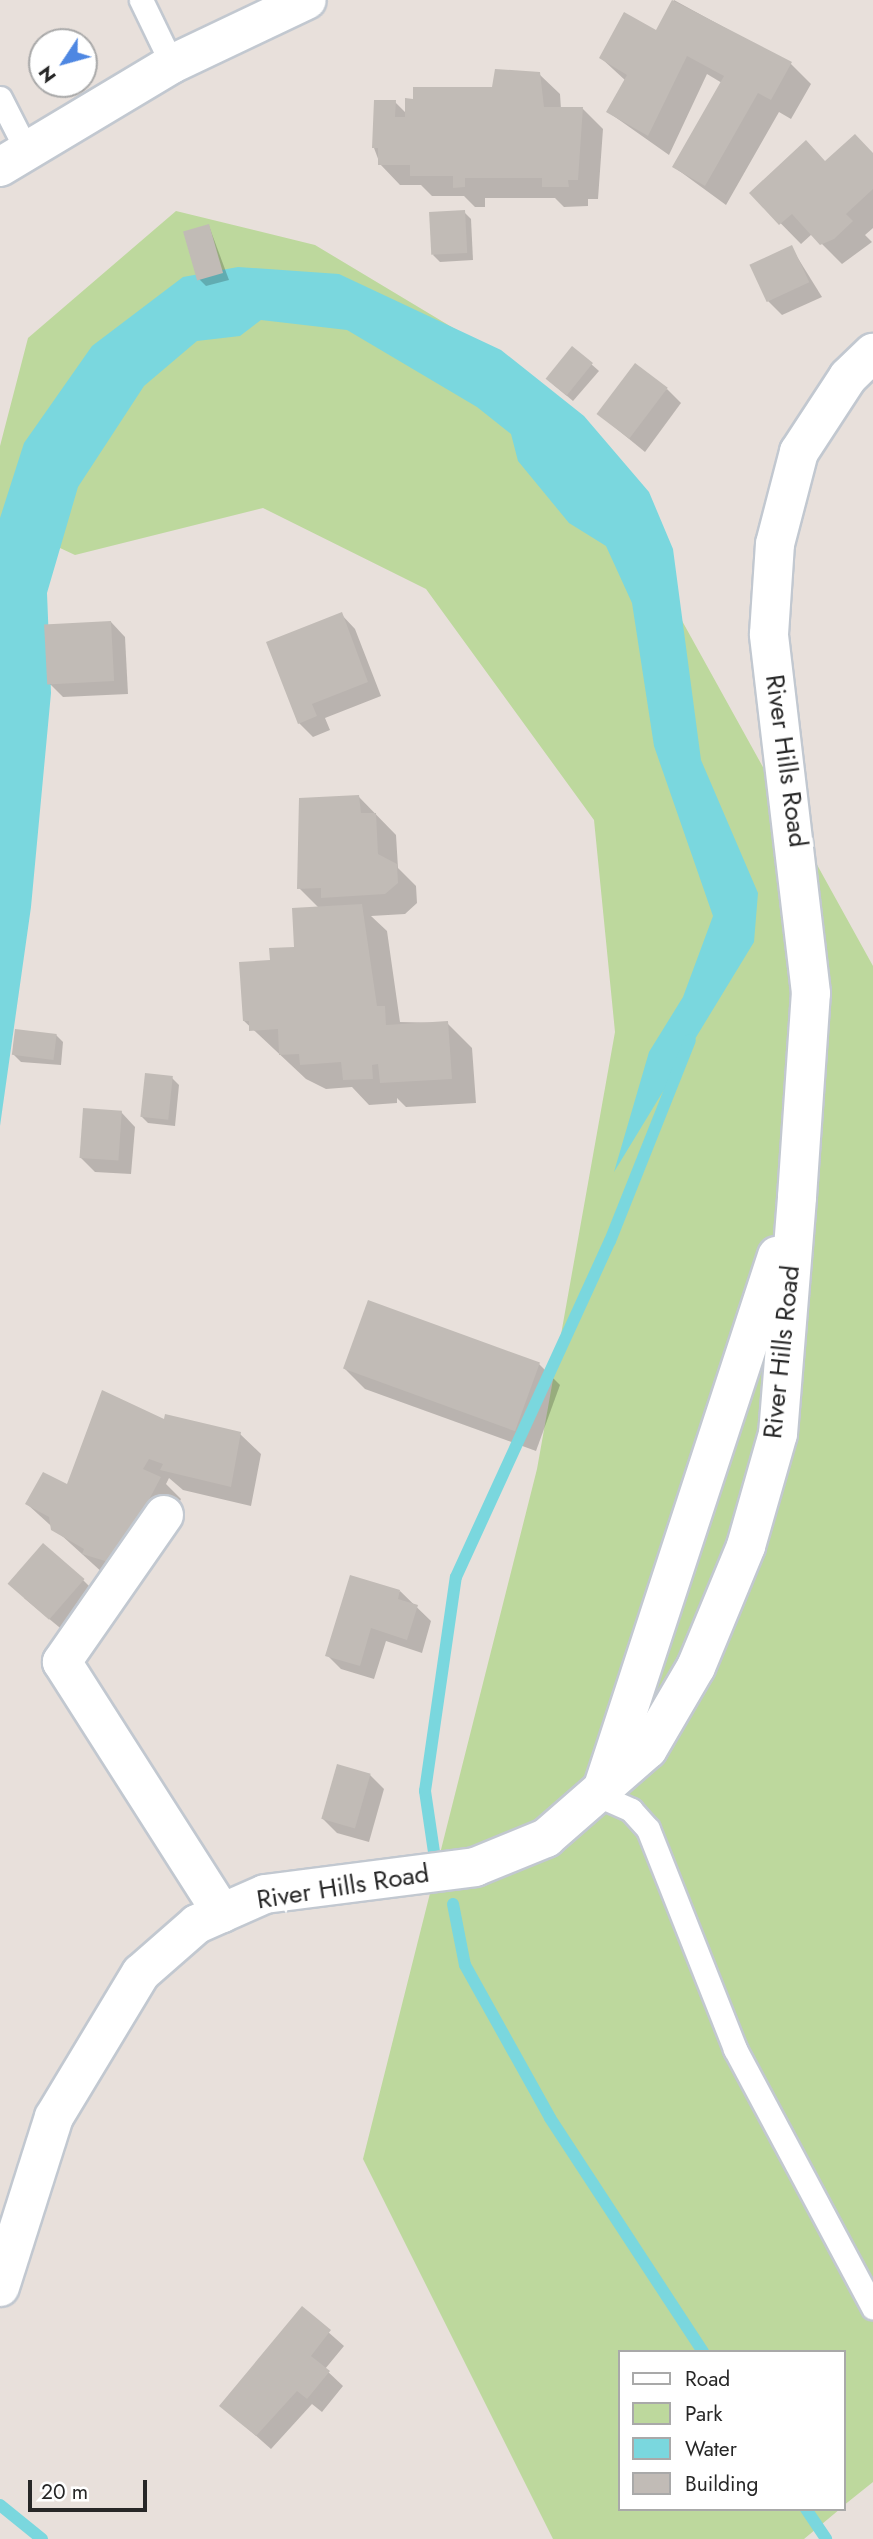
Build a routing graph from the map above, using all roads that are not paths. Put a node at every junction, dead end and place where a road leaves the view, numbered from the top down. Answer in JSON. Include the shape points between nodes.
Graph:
{"nodes":[{"id":1,"x":141,"y":0,"type":"edge"},
{"id":2,"x":307,"y":0,"type":"edge"},
{"id":3,"x":172,"y":64,"type":"junction"},
{"id":4,"x":0,"y":98,"type":"edge"},
{"id":5,"x":13,"y":159,"type":"edge"},
{"id":6,"x":873,"y":353,"type":"edge"},
{"id":7,"x":797,"y":1197,"type":"junction"},
{"id":8,"x":164,"y":1515,"type":"dead end"},
{"id":9,"x":600,"y":1796,"type":"junction"},
{"id":10,"x":222,"y":1913,"type":"junction"},
{"id":11,"x":0,"y":2287,"type":"edge"},
{"id":12,"x":873,"y":2307,"type":"edge"}],
"edges":[{"from":1,"to":3,"type":"lane"},
{"from":2,"to":3,"type":"street"},
{"from":3,"to":5,"type":"street"},
{"from":4,"to":5,"type":"lane"},
{"from":6,"to":7,"type":"street","name":"River Hills Road","via":[[848,377],[799,452],[775,544],[769,634],[811,993]]},
{"from":7,"to":9,"type":"street","name":"River Hills Road"},
{"from":7,"to":9,"type":"street","name":"River Hills Road","via":[[778,1434],[746,1546],[696,1667],[648,1748]]},
{"from":8,"to":10,"type":"street","via":[[62,1662]]},
{"from":9,"to":10,"type":"street","name":"River Hills Road","via":[[547,1838],[475,1867],[265,1894]]},
{"from":9,"to":12,"type":"lane","via":[[631,1810],[648,1829],[735,2049]]},
{"from":10,"to":11,"type":"street","name":"River Hills Road","via":[[197,1924],[141,1973],[99,2038],[54,2117]]}]}
